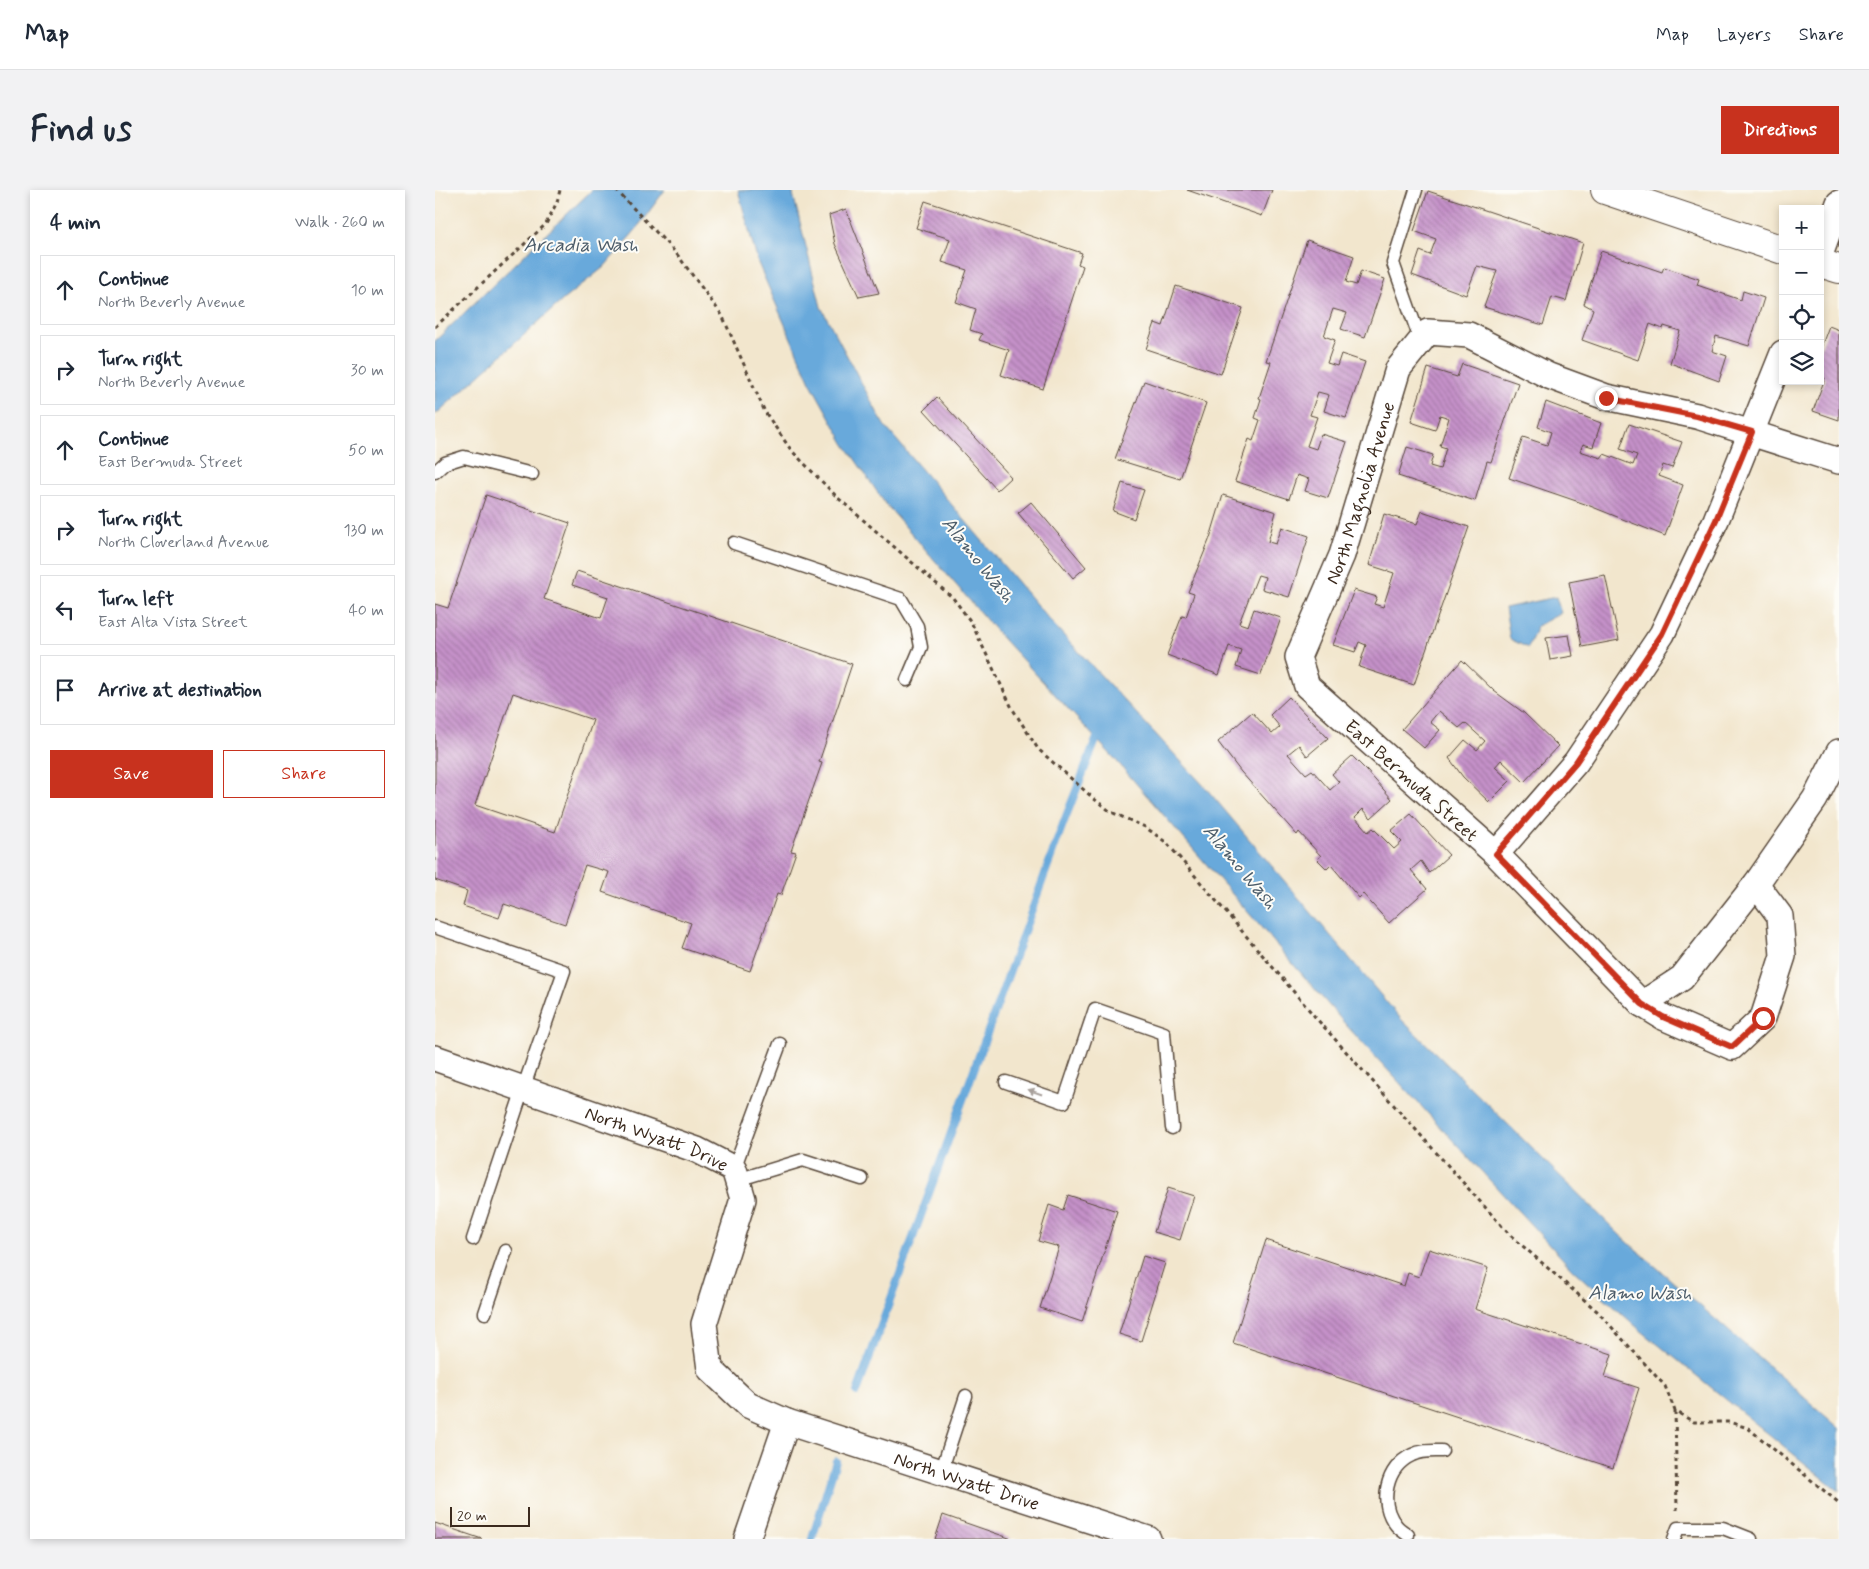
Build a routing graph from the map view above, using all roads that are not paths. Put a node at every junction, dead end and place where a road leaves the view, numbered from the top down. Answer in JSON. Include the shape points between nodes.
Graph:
{"nodes":[{"id":1,"x":1416,"y":190,"type":"edge"},
{"id":2,"x":1605,"y":190,"type":"edge"},
{"id":3,"x":1839,"y":203,"type":"edge"},
{"id":4,"x":1779,"y":249,"type":"edge"},
{"id":5,"x":1822,"y":250,"type":"edge"},
{"id":6,"x":1824,"y":264,"type":"edge"},
{"id":7,"x":1839,"y":269,"type":"edge"},
{"id":8,"x":1424,"y":337,"type":"junction"},
{"id":9,"x":1779,"y":363,"type":"edge"},
{"id":10,"x":1752,"y":432,"type":"junction"},
{"id":11,"x":1839,"y":461,"type":"edge"},
{"id":12,"x":435,"y":472,"type":"edge"},
{"id":13,"x":532,"y":474,"type":"dead end"},
{"id":14,"x":734,"y":543,"type":"dead end"},
{"id":15,"x":1298,"y":657,"type":"joint"},
{"id":16,"x":907,"y":680,"type":"dead end"},
{"id":17,"x":1839,"y":752,"type":"edge"},
{"id":18,"x":1496,"y":854,"type":"junction"},
{"id":19,"x":1756,"y":884,"type":"junction"},
{"id":20,"x":435,"y":928,"type":"edge"},
{"id":21,"x":1642,"y":1004,"type":"junction"},
{"id":22,"x":779,"y":1044,"type":"dead end"},
{"id":23,"x":435,"y":1058,"type":"edge"},
{"id":24,"x":1005,"y":1082,"type":"dead end"},
{"id":25,"x":523,"y":1089,"type":"junction"},
{"id":26,"x":1173,"y":1128,"type":"dead end"},
{"id":27,"x":736,"y":1175,"type":"junction"},
{"id":28,"x":862,"y":1179,"type":"dead end"},
{"id":29,"x":473,"y":1239,"type":"dead end"},
{"id":30,"x":506,"y":1251,"type":"dead end"},
{"id":31,"x":485,"y":1313,"type":"dead end"},
{"id":32,"x":966,"y":1396,"type":"dead end"},
{"id":33,"x":787,"y":1422,"type":"junction"},
{"id":34,"x":1442,"y":1451,"type":"dead end"},
{"id":35,"x":941,"y":1472,"type":"junction"},
{"id":36,"x":1676,"y":1534,"type":"edge"},
{"id":37,"x":1407,"y":1535,"type":"dead end"},
{"id":38,"x":747,"y":1539,"type":"edge"},
{"id":39,"x":1148,"y":1539,"type":"edge"},
{"id":40,"x":1751,"y":1539,"type":"edge"}],
"edges":[{"from":1,"to":8,"type":"lane","via":[[1393,263]]},
{"from":2,"to":4,"type":"street","via":[[1657,203]]},
{"from":3,"to":5,"type":"street"},
{"from":6,"to":7,"type":"street"},
{"from":8,"to":10,"type":"street","via":[[1469,336],[1549,376],[1606,398],[1697,416]]},
{"from":8,"to":15,"type":"street","name":"North Magnolia Avenue","via":[[1398,369],[1342,555]]},
{"from":9,"to":10,"type":"street"},
{"from":10,"to":11,"type":"street"},
{"from":10,"to":18,"type":"street","via":[[1716,520],[1662,634],[1576,762]]},
{"from":12,"to":13,"type":"lane","via":[[445,463],[464,457]]},
{"from":14,"to":16,"type":"lane","via":[[901,599],[917,626],[921,647]]},
{"from":15,"to":18,"type":"street","name":"East Bermuda Street","via":[[1307,686]]},
{"from":17,"to":19,"type":"street","via":[[1815,799]]},
{"from":18,"to":21,"type":"street","name":"East Bermuda Street"},
{"from":19,"to":21,"type":"street","via":[[1682,978]]},
{"from":19,"to":21,"type":"street","name":"East Bermuda Street","via":[[1780,916],[1783,956],[1763,1018],[1732,1047],[1663,1017]]},
{"from":20,"to":25,"type":"lane","via":[[564,971]]},
{"from":22,"to":27,"type":"lane"},
{"from":23,"to":25,"type":"street","name":"North Wyatt Drive"},
{"from":26,"to":24,"type":"lane","one_way":true,"via":[[1164,1032],[1095,1009],[1064,1102]]},
{"from":25,"to":27,"type":"street","name":"North Wyatt Drive","via":[[697,1150]]},
{"from":25,"to":29,"type":"lane"},
{"from":27,"to":28,"type":"lane","via":[[803,1160]]},
{"from":27,"to":33,"type":"street","name":"North Wyatt Drive","via":[[743,1199],[704,1324],[711,1369],[747,1405]]},
{"from":30,"to":31,"type":"lane"},
{"from":32,"to":35,"type":"lane"},
{"from":33,"to":35,"type":"street","name":"North Wyatt Drive"},
{"from":33,"to":38,"type":"street"},
{"from":34,"to":37,"type":"lane","via":[[1427,1450],[1411,1455],[1398,1465],[1389,1479],[1386,1494],[1388,1510],[1396,1525]]},
{"from":35,"to":39,"type":"street","name":"North Wyatt Drive"},
{"from":36,"to":40,"type":"lane","via":[[1723,1528]]}]}
